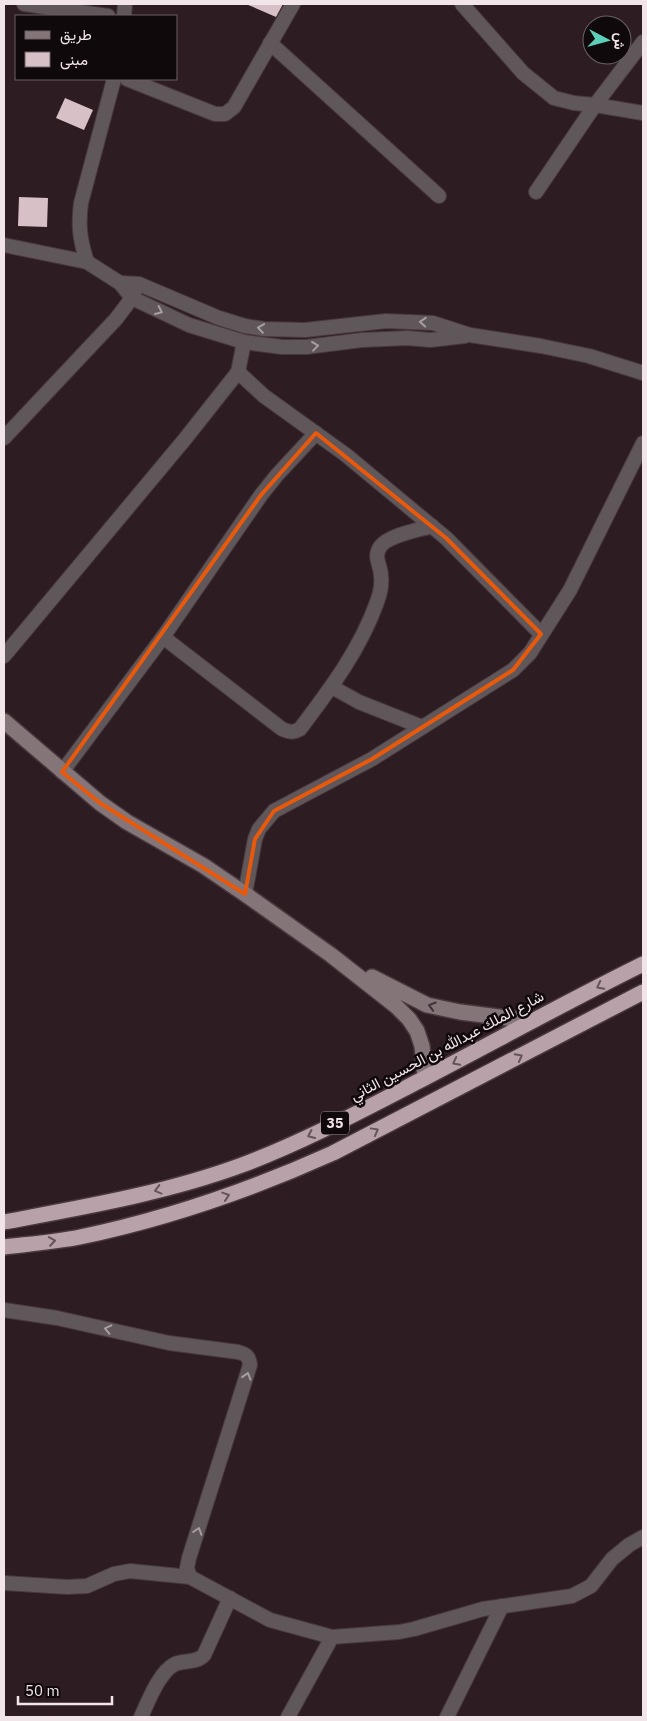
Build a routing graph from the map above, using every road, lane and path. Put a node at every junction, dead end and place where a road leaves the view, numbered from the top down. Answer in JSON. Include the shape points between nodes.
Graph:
{"nodes":[{"id":1,"x":24,"y":4,"type":"edge"},
{"id":2,"x":293,"y":4,"type":"edge"},
{"id":3,"x":462,"y":4,"type":"edge"},
{"id":4,"x":101,"y":15,"type":"edge"},
{"id":5,"x":643,"y":42,"type":"edge"},
{"id":6,"x":270,"y":43,"type":"junction"},
{"id":7,"x":114,"y":80,"type":"edge"},
{"id":8,"x":130,"y":80,"type":"edge"},
{"id":9,"x":595,"y":105,"type":"junction"},
{"id":10,"x":643,"y":113,"type":"edge"},
{"id":11,"x":536,"y":192,"type":"dead end"},
{"id":12,"x":439,"y":196,"type":"dead end"},
{"id":13,"x":4,"y":245,"type":"edge"},
{"id":14,"x":87,"y":262,"type":"junction"},
{"id":15,"x":120,"y":283,"type":"junction"},
{"id":16,"x":139,"y":284,"type":"junction"},
{"id":17,"x":132,"y":298,"type":"junction"},
{"id":18,"x":470,"y":335,"type":"junction"},
{"id":19,"x":244,"y":342,"type":"junction"},
{"id":20,"x":238,"y":372,"type":"junction"},
{"id":21,"x":643,"y":374,"type":"edge"},
{"id":22,"x":316,"y":433,"type":"junction"},
{"id":23,"x":4,"y":438,"type":"edge"},
{"id":24,"x":643,"y":443,"type":"edge"},
{"id":25,"x":432,"y":526,"type":"junction"},
{"id":26,"x":541,"y":634,"type":"junction"},
{"id":27,"x":163,"y":637,"type":"junction"},
{"id":28,"x":4,"y":656,"type":"edge"},
{"id":29,"x":332,"y":687,"type":"junction"},
{"id":30,"x":4,"y":721,"type":"edge"},
{"id":31,"x":422,"y":728,"type":"junction"},
{"id":32,"x":62,"y":772,"type":"junction"},
{"id":33,"x":246,"y":894,"type":"junction"},
{"id":34,"x":331,"y":955,"type":"junction"},
{"id":35,"x":643,"y":964,"type":"edge"},
{"id":36,"x":643,"y":992,"type":"edge"},
{"id":37,"x":532,"y":1021,"type":"junction"},
{"id":38,"x":425,"y":1078,"type":"junction"},
{"id":39,"x":4,"y":1222,"type":"edge"},
{"id":40,"x":4,"y":1247,"type":"edge"},
{"id":41,"x":4,"y":1310,"type":"edge"},
{"id":42,"x":643,"y":1537,"type":"edge"},
{"id":43,"x":190,"y":1577,"type":"junction"},
{"id":44,"x":4,"y":1583,"type":"edge"},
{"id":45,"x":230,"y":1598,"type":"junction"},
{"id":46,"x":502,"y":1606,"type":"junction"},
{"id":47,"x":332,"y":1638,"type":"junction"},
{"id":48,"x":141,"y":1717,"type":"edge"},
{"id":49,"x":288,"y":1717,"type":"edge"},
{"id":50,"x":447,"y":1717,"type":"edge"}],
"edges":[{"from":1,"to":4,"type":"street"},
{"from":2,"to":6,"type":"street"},
{"from":3,"to":9,"type":"street","via":[[540,88],[554,98]]},
{"from":5,"to":9,"type":"street"},
{"from":6,"to":8,"type":"street","via":[[234,107],[225,114],[215,114]]},
{"from":6,"to":12,"type":"street"},
{"from":7,"to":14,"type":"street","via":[[81,203],[80,240]]},
{"from":9,"to":10,"type":"street"},
{"from":9,"to":11,"type":"street"},
{"from":13,"to":14,"type":"street"},
{"from":14,"to":15,"type":"street"},
{"from":15,"to":16,"type":"street"},
{"from":15,"to":17,"type":"street"},
{"from":16,"to":17,"type":"street"},
{"from":18,"to":16,"type":"street","one_way":true,"via":[[433,323],[411,322],[305,330],[264,329],[219,318]]},
{"from":17,"to":19,"type":"street","one_way":true,"via":[[189,325]]},
{"from":17,"to":23,"type":"street"},
{"from":19,"to":18,"type":"street","one_way":true,"via":[[306,347],[362,340],[430,340]]},
{"from":18,"to":21,"type":"street","via":[[589,356]]},
{"from":19,"to":20,"type":"street"},
{"from":20,"to":22,"type":"street","via":[[264,396]]},
{"from":20,"to":28,"type":"street"},
{"from":22,"to":25,"type":"street"},
{"from":22,"to":27,"type":"street","via":[[261,495]]},
{"from":24,"to":26,"type":"street","via":[[580,570]]},
{"from":25,"to":26,"type":"street","via":[[461,551]]},
{"from":25,"to":29,"type":"street","via":[[393,538],[380,547],[376,556],[382,575],[377,602],[352,656]]},
{"from":26,"to":31,"type":"street","via":[[530,653],[513,670]]},
{"from":27,"to":29,"type":"street","via":[[287,731],[300,729]]},
{"from":27,"to":32,"type":"street"},
{"from":29,"to":31,"type":"street"},
{"from":30,"to":32,"type":"street"},
{"from":31,"to":33,"type":"street","via":[[274,812],[255,839]]},
{"from":32,"to":33,"type":"street","via":[[128,822]]},
{"from":33,"to":34,"type":"street"},
{"from":37,"to":34,"type":"street","one_way":true,"via":[[428,1005]]},
{"from":34,"to":38,"type":"street","via":[[409,1019],[422,1046]]},
{"from":35,"to":37,"type":"highway","name":"شارع الملك عبدالله بن الحسين الثاني","number":"35","one_way":true},
{"from":40,"to":36,"type":"highway","number":"35","one_way":true,"via":[[79,1237],[126,1225],[284,1175],[333,1153]]},
{"from":37,"to":38,"type":"highway","name":"شارع الملك عبدالله بن الحسين الثاني","number":"35","one_way":true},
{"from":38,"to":39,"type":"highway","name":"شارع الملك عبدالله بن الحسين الثاني","number":"35","one_way":true,"via":[[241,1165],[135,1196]]},
{"from":43,"to":41,"type":"street","one_way":true,"via":[[187,1568],[250,1365],[249,1358],[238,1352],[169,1343],[57,1318]]},
{"from":42,"to":46,"type":"street","via":[[612,1559],[596,1581],[582,1592]]},
{"from":43,"to":44,"type":"street","via":[[130,1571],[87,1586]]},
{"from":43,"to":45,"type":"street"},
{"from":45,"to":47,"type":"street","via":[[270,1620]]},
{"from":45,"to":48,"type":"street","via":[[204,1655],[198,1660],[174,1664],[165,1672]]},
{"from":46,"to":47,"type":"street","via":[[414,1630]]},
{"from":46,"to":50,"type":"street"},
{"from":47,"to":49,"type":"street"}]}
